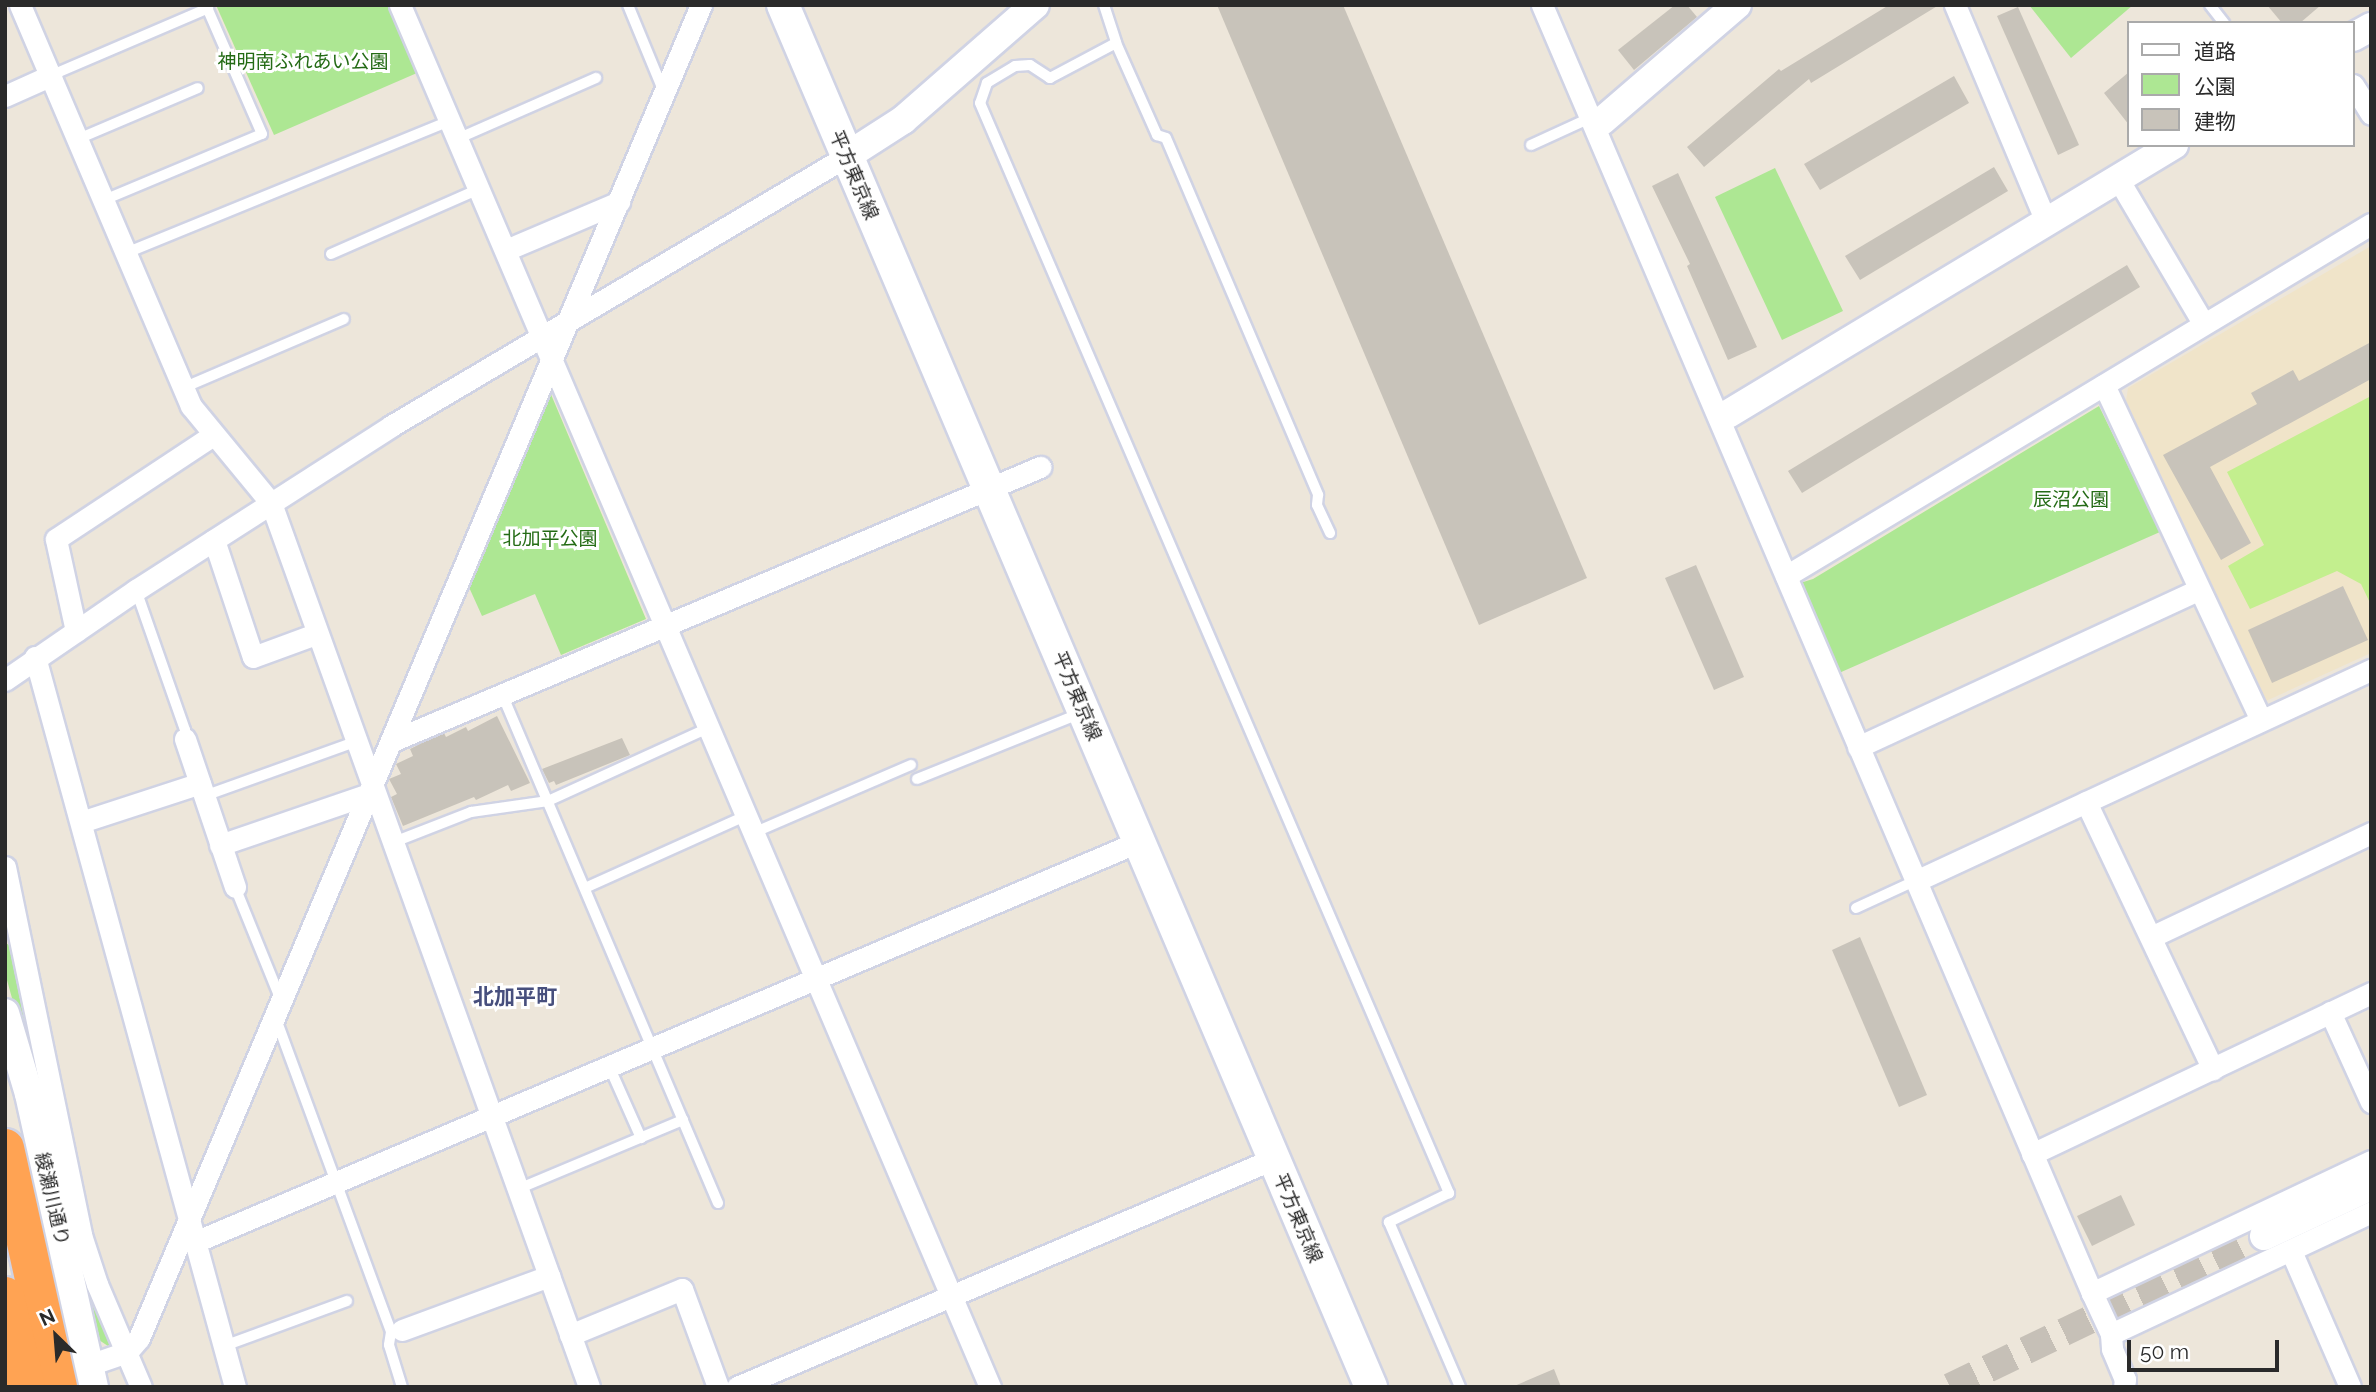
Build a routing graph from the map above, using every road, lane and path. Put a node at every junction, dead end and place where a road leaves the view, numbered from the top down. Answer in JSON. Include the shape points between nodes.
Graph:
{"nodes":[{"id":1,"x":20,"y":5,"type":"edge"},
{"id":2,"x":628,"y":5,"type":"edge"},
{"id":3,"x":783,"y":5,"type":"edge"},
{"id":4,"x":1035,"y":5,"type":"edge"},
{"id":5,"x":1104,"y":5,"type":"edge"},
{"id":6,"x":1542,"y":5,"type":"edge"},
{"id":7,"x":1737,"y":5,"type":"edge"},
{"id":8,"x":1955,"y":5,"type":"edge"},
{"id":9,"x":2210,"y":5,"type":"edge"},
{"id":10,"x":207,"y":6,"type":"edge"},
{"id":11,"x":404,"y":7,"type":"edge"},
{"id":12,"x":697,"y":9,"type":"edge"},
{"id":13,"x":2222,"y":21,"type":"edge"},
{"id":14,"x":2371,"y":27,"type":"edge"},
{"id":15,"x":2355,"y":36,"type":"edge"},
{"id":16,"x":1116,"y":43,"type":"junction"},
{"id":17,"x":52,"y":75,"type":"junction"},
{"id":18,"x":596,"y":78,"type":"dead end"},
{"id":19,"x":198,"y":88,"type":"dead end"},
{"id":20,"x":2355,"y":88,"type":"edge"},
{"id":21,"x":664,"y":93,"type":"junction"},
{"id":22,"x":5,"y":96,"type":"edge"},
{"id":23,"x":2371,"y":114,"type":"edge"},
{"id":24,"x":1595,"y":123,"type":"junction"},
{"id":25,"x":453,"y":130,"type":"junction"},
{"id":26,"x":78,"y":139,"type":"junction"},
{"id":27,"x":1531,"y":145,"type":"dead end"},
{"id":28,"x":2171,"y":147,"type":"edge"},
{"id":29,"x":846,"y":156,"type":"junction"},
{"id":30,"x":2118,"y":179,"type":"junction"},
{"id":31,"x":479,"y":189,"type":"junction"},
{"id":32,"x":104,"y":200,"type":"junction"},
{"id":33,"x":619,"y":202,"type":"junction"},
{"id":34,"x":2046,"y":222,"type":"junction"},
{"id":35,"x":2371,"y":224,"type":"edge"},
{"id":36,"x":506,"y":250,"type":"junction"},
{"id":37,"x":126,"y":253,"type":"junction"},
{"id":38,"x":331,"y":254,"type":"dead end"},
{"id":39,"x":569,"y":317,"type":"junction"},
{"id":40,"x":344,"y":319,"type":"dead end"},
{"id":41,"x":2203,"y":323,"type":"junction"},
{"id":42,"x":542,"y":336,"type":"junction"},
{"id":43,"x":551,"y":359,"type":"junction"},
{"id":44,"x":2104,"y":385,"type":"junction"},
{"id":45,"x":183,"y":388,"type":"junction"},
{"id":46,"x":1723,"y":417,"type":"junction"},
{"id":47,"x":213,"y":435,"type":"junction"},
{"id":48,"x":1040,"y":467,"type":"dead end"},
{"id":49,"x":989,"y":490,"type":"junction"},
{"id":50,"x":271,"y":503,"type":"junction"},
{"id":51,"x":1329,"y":533,"type":"dead end"},
{"id":52,"x":214,"y":540,"type":"junction"},
{"id":53,"x":1786,"y":576,"type":"junction"},
{"id":54,"x":136,"y":590,"type":"junction"},
{"id":55,"x":2198,"y":590,"type":"junction"},
{"id":56,"x":664,"y":624,"type":"junction"},
{"id":57,"x":76,"y":631,"type":"junction"},
{"id":58,"x":316,"y":634,"type":"junction"},
{"id":59,"x":35,"y":657,"type":"junction"},
{"id":60,"x":2371,"y":670,"type":"edge"},
{"id":61,"x":5,"y":680,"type":"edge"},
{"id":62,"x":502,"y":694,"type":"junction"},
{"id":63,"x":1084,"y":712,"type":"junction"},
{"id":64,"x":2261,"y":720,"type":"junction"},
{"id":65,"x":708,"y":728,"type":"junction"},
{"id":66,"x":185,"y":739,"type":"joint"},
{"id":67,"x":358,"y":741,"type":"junction"},
{"id":68,"x":392,"y":741,"type":"junction"},
{"id":69,"x":1858,"y":747,"type":"junction"},
{"id":70,"x":911,"y":765,"type":"dead end"},
{"id":71,"x":917,"y":779,"type":"dead end"},
{"id":72,"x":202,"y":789,"type":"junction"},
{"id":73,"x":371,"y":790,"type":"junction"},
{"id":74,"x":548,"y":801,"type":"junction"},
{"id":75,"x":2086,"y":802,"type":"junction"},
{"id":76,"x":81,"y":822,"type":"junction"},
{"id":77,"x":749,"y":825,"type":"junction"},
{"id":78,"x":2371,"y":833,"type":"edge"},
{"id":79,"x":394,"y":842,"type":"junction"},
{"id":80,"x":1138,"y":842,"type":"junction"},
{"id":81,"x":220,"y":845,"type":"junction"},
{"id":82,"x":5,"y":867,"type":"edge"},
{"id":83,"x":1918,"y":880,"type":"junction"},
{"id":84,"x":235,"y":887,"type":"joint"},
{"id":85,"x":585,"y":888,"type":"junction"},
{"id":86,"x":1856,"y":908,"type":"dead end"},
{"id":87,"x":2151,"y":937,"type":"junction"},
{"id":88,"x":815,"y":977,"type":"junction"},
{"id":89,"x":2371,"y":993,"type":"edge"},
{"id":90,"x":279,"y":1012,"type":"junction"},
{"id":91,"x":2330,"y":1012,"type":"junction"},
{"id":92,"x":5,"y":1013,"type":"edge"},
{"id":93,"x":652,"y":1046,"type":"junction"},
{"id":94,"x":609,"y":1066,"type":"junction"},
{"id":95,"x":2213,"y":1069,"type":"junction"},
{"id":96,"x":2371,"y":1102,"type":"edge"},
{"id":97,"x":491,"y":1115,"type":"junction"},
{"id":98,"x":683,"y":1119,"type":"junction"},
{"id":99,"x":641,"y":1138,"type":"junction"},
{"id":100,"x":5,"y":1148,"type":"edge"},
{"id":101,"x":2032,"y":1154,"type":"junction"},
{"id":102,"x":1273,"y":1159,"type":"junction"},
{"id":103,"x":2371,"y":1161,"type":"edge"},
{"id":104,"x":337,"y":1181,"type":"junction"},
{"id":105,"x":2371,"y":1186,"type":"edge"},
{"id":106,"x":518,"y":1189,"type":"junction"},
{"id":107,"x":718,"y":1203,"type":"dead end"},
{"id":108,"x":2371,"y":1212,"type":"edge"},
{"id":109,"x":188,"y":1217,"type":"junction"},
{"id":110,"x":2264,"y":1236,"type":"tunnel mouth"},
{"id":111,"x":195,"y":1242,"type":"junction"},
{"id":112,"x":2291,"y":1251,"type":"junction"},
{"id":113,"x":549,"y":1276,"type":"junction"},
{"id":114,"x":20,"y":1290,"type":"edge"},
{"id":115,"x":2092,"y":1293,"type":"junction"},
{"id":116,"x":951,"y":1296,"type":"junction"},
{"id":117,"x":347,"y":1301,"type":"dead end"},
{"id":118,"x":396,"y":1331,"type":"junction"},
{"id":119,"x":2111,"y":1334,"type":"junction"},
{"id":120,"x":570,"y":1335,"type":"junction"},
{"id":121,"x":224,"y":1346,"type":"junction"},
{"id":122,"x":127,"y":1352,"type":"junction"},
{"id":123,"x":85,"y":1379,"type":"edge"},
{"id":124,"x":26,"y":1387,"type":"edge"},
{"id":125,"x":58,"y":1387,"type":"edge"},
{"id":126,"x":141,"y":1387,"type":"edge"},
{"id":127,"x":234,"y":1387,"type":"edge"},
{"id":128,"x":402,"y":1387,"type":"edge"},
{"id":129,"x":589,"y":1387,"type":"edge"},
{"id":130,"x":718,"y":1387,"type":"edge"},
{"id":131,"x":737,"y":1387,"type":"edge"},
{"id":132,"x":990,"y":1387,"type":"edge"},
{"id":133,"x":1371,"y":1387,"type":"edge"},
{"id":134,"x":1460,"y":1387,"type":"edge"},
{"id":135,"x":2124,"y":1387,"type":"edge"},
{"id":136,"x":2350,"y":1387,"type":"edge"}],
"edges":[{"from":1,"to":17,"type":"street"},
{"from":2,"to":21,"type":"lane"},
{"from":3,"to":29,"type":"main road","name":"平方東京線"},
{"from":4,"to":29,"type":"street","via":[[903,120]]},
{"from":5,"to":16,"type":"lane"},
{"from":6,"to":24,"type":"street"},
{"from":7,"to":24,"type":"street"},
{"from":8,"to":34,"type":"street"},
{"from":9,"to":13,"type":"lane"},
{"from":10,"to":17,"type":"lane"},
{"from":10,"to":32,"type":"lane","via":[[262,134]]},
{"from":11,"to":25,"type":"street"},
{"from":12,"to":21,"type":"street"},
{"from":14,"to":15,"type":"street"},
{"from":16,"to":51,"type":"lane","via":[[1157,135],[1166,138],[1318,495],[1317,505]]},
{"from":16,"to":134,"type":"lane","via":[[1050,78],[1030,65],[1015,66],[987,83],[980,103],[1449,1193],[1389,1222]]},
{"from":17,"to":22,"type":"street"},
{"from":17,"to":26,"type":"street"},
{"from":18,"to":25,"type":"lane"},
{"from":19,"to":26,"type":"lane"},
{"from":20,"to":23,"type":"street"},
{"from":21,"to":33,"type":"street"},
{"from":24,"to":27,"type":"lane"},
{"from":24,"to":46,"type":"street"},
{"from":25,"to":31,"type":"street"},
{"from":25,"to":37,"type":"lane"},
{"from":26,"to":32,"type":"street"},
{"from":28,"to":30,"type":"street"},
{"from":29,"to":39,"type":"street"},
{"from":29,"to":49,"type":"main road","name":"平方東京線"},
{"from":30,"to":34,"type":"street"},
{"from":30,"to":41,"type":"street"},
{"from":31,"to":36,"type":"street"},
{"from":31,"to":38,"type":"lane"},
{"from":32,"to":37,"type":"street"},
{"from":33,"to":36,"type":"street"},
{"from":33,"to":39,"type":"street"},
{"from":34,"to":46,"type":"street"},
{"from":35,"to":41,"type":"street"},
{"from":36,"to":42,"type":"street"},
{"from":37,"to":45,"type":"street"},
{"from":39,"to":42,"type":"street"},
{"from":39,"to":43,"type":"street"},
{"from":40,"to":45,"type":"lane"},
{"from":41,"to":44,"type":"street"},
{"from":42,"to":43,"type":"street"},
{"from":42,"to":50,"type":"street"},
{"from":43,"to":56,"type":"street"},
{"from":43,"to":68,"type":"street"},
{"from":44,"to":53,"type":"street"},
{"from":44,"to":55,"type":"street"},
{"from":45,"to":47,"type":"street"},
{"from":46,"to":53,"type":"street"},
{"from":47,"to":50,"type":"street"},
{"from":47,"to":57,"type":"street","via":[[56,538]]},
{"from":48,"to":49,"type":"street"},
{"from":49,"to":56,"type":"street"},
{"from":49,"to":63,"type":"main road","name":"平方東京線"},
{"from":50,"to":52,"type":"street"},
{"from":50,"to":58,"type":"street"},
{"from":52,"to":54,"type":"street"},
{"from":52,"to":58,"type":"street","via":[[253,657]]},
{"from":53,"to":69,"type":"street"},
{"from":54,"to":57,"type":"street"},
{"from":54,"to":66,"type":"lane"},
{"from":55,"to":64,"type":"street"},
{"from":55,"to":69,"type":"street"},
{"from":56,"to":62,"type":"street"},
{"from":56,"to":65,"type":"street"},
{"from":57,"to":59,"type":"street"},
{"from":58,"to":67,"type":"street"},
{"from":59,"to":61,"type":"street"},
{"from":59,"to":76,"type":"street"},
{"from":60,"to":64,"type":"street"},
{"from":62,"to":68,"type":"street"},
{"from":62,"to":74,"type":"lane"},
{"from":63,"to":71,"type":"lane"},
{"from":63,"to":80,"type":"main road","name":"平方東京線"},
{"from":64,"to":75,"type":"street"},
{"from":65,"to":74,"type":"lane"},
{"from":65,"to":77,"type":"street"},
{"from":66,"to":72,"type":"street"},
{"from":67,"to":72,"type":"lane"},
{"from":67,"to":73,"type":"street"},
{"from":68,"to":73,"type":"street"},
{"from":69,"to":83,"type":"street"},
{"from":70,"to":77,"type":"lane"},
{"from":72,"to":76,"type":"street"},
{"from":72,"to":81,"type":"street"},
{"from":73,"to":79,"type":"street"},
{"from":73,"to":81,"type":"street"},
{"from":73,"to":90,"type":"street"},
{"from":74,"to":79,"type":"lane","via":[[471,812]]},
{"from":74,"to":85,"type":"lane"},
{"from":75,"to":83,"type":"street"},
{"from":75,"to":87,"type":"street"},
{"from":76,"to":109,"type":"street"},
{"from":77,"to":85,"type":"lane"},
{"from":77,"to":88,"type":"street"},
{"from":78,"to":87,"type":"street"},
{"from":79,"to":97,"type":"street"},
{"from":80,"to":88,"type":"street"},
{"from":80,"to":102,"type":"main road","name":"平方東京線"},
{"from":81,"to":84,"type":"street"},
{"from":82,"to":122,"type":"street","via":[[81,1235]]},
{"from":83,"to":86,"type":"lane"},
{"from":83,"to":101,"type":"street"},
{"from":84,"to":90,"type":"lane"},
{"from":85,"to":93,"type":"lane"},
{"from":87,"to":95,"type":"street"},
{"from":88,"to":93,"type":"street"},
{"from":88,"to":116,"type":"street"},
{"from":89,"to":91,"type":"street"},
{"from":90,"to":104,"type":"lane"},
{"from":90,"to":109,"type":"street"},
{"from":91,"to":95,"type":"street"},
{"from":91,"to":96,"type":"street"},
{"from":92,"to":123,"type":"street","name":"綾瀬川通り","via":[[29,1094]]},
{"from":93,"to":94,"type":"street"},
{"from":93,"to":98,"type":"lane"},
{"from":94,"to":97,"type":"street"},
{"from":94,"to":99,"type":"lane"},
{"from":95,"to":101,"type":"street"},
{"from":97,"to":104,"type":"street"},
{"from":97,"to":106,"type":"street"},
{"from":98,"to":99,"type":"lane"},
{"from":98,"to":107,"type":"lane"},
{"from":99,"to":106,"type":"lane"},
{"from":100,"to":114,"type":"highway"},
{"from":101,"to":115,"type":"street"},
{"from":102,"to":116,"type":"street"},
{"from":102,"to":133,"type":"main road","name":"平方東京線"},
{"from":103,"to":115,"type":"street"},
{"from":104,"to":111,"type":"street"},
{"from":104,"to":118,"type":"lane"},
{"from":105,"to":110,"type":"street"},
{"from":106,"to":113,"type":"street"},
{"from":108,"to":112,"type":"street"},
{"from":109,"to":111,"type":"street"},
{"from":109,"to":122,"type":"street","via":[[139,1338]]},
{"from":111,"to":121,"type":"street"},
{"from":112,"to":119,"type":"street"},
{"from":112,"to":136,"type":"street"},
{"from":113,"to":118,"type":"street"},
{"from":113,"to":120,"type":"street"},
{"from":114,"to":123,"type":"highway"},
{"from":114,"to":124,"type":"highway"},
{"from":114,"to":125,"type":"highway"},
{"from":115,"to":119,"type":"street"},
{"from":116,"to":131,"type":"street"},
{"from":116,"to":132,"type":"street"},
{"from":117,"to":121,"type":"lane"},
{"from":118,"to":128,"type":"lane","via":[[389,1345]]},
{"from":119,"to":135,"type":"street"},
{"from":120,"to":129,"type":"street"},
{"from":120,"to":130,"type":"street","via":[[682,1289]]},
{"from":121,"to":127,"type":"street"},
{"from":122,"to":123,"type":"street"},
{"from":122,"to":126,"type":"street"}]}
